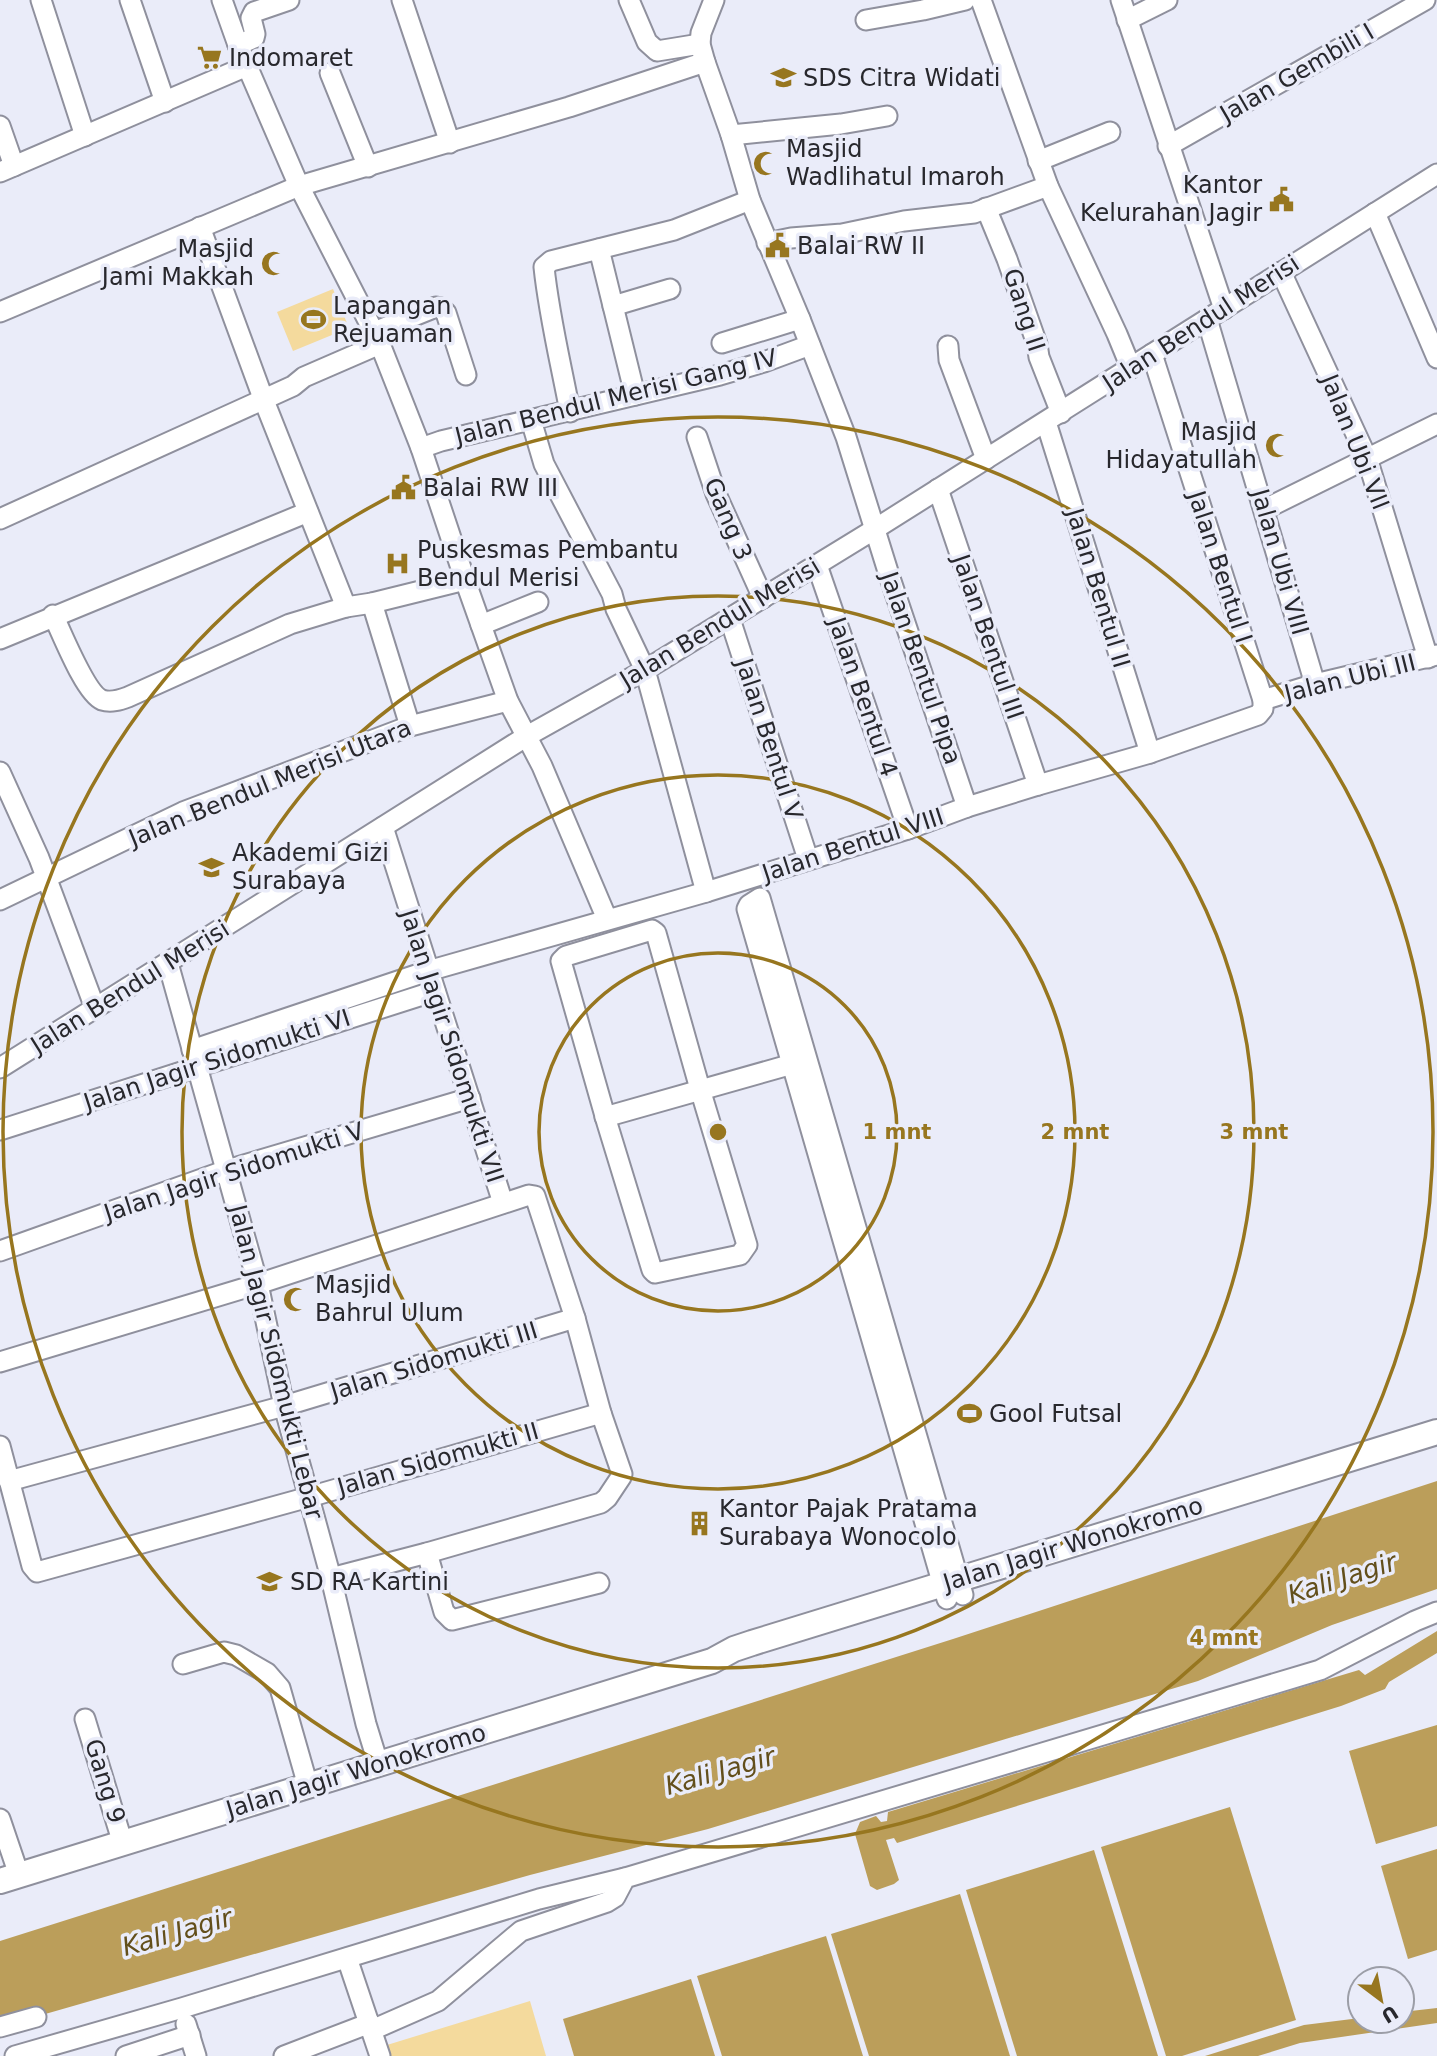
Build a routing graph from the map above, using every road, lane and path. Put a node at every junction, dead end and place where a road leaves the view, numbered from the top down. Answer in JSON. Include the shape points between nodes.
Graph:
{"nodes":[{"id":1,"x":41,"y":0,"type":"edge"},
{"id":2,"x":130,"y":0,"type":"edge"},
{"id":3,"x":222,"y":0,"type":"edge"},
{"id":4,"x":402,"y":0,"type":"edge"},
{"id":5,"x":629,"y":0,"type":"edge"},
{"id":6,"x":714,"y":0,"type":"edge"},
{"id":7,"x":965,"y":0,"type":"edge"},
{"id":8,"x":981,"y":0,"type":"edge"},
{"id":9,"x":1121,"y":0,"type":"edge"},
{"id":10,"x":1167,"y":0,"type":"edge"},
{"id":11,"x":1425,"y":0,"type":"edge"},
{"id":12,"x":284,"y":1,"type":"edge"},
{"id":13,"x":866,"y":20,"type":"dead end"},
{"id":14,"x":1128,"y":20,"type":"junction"},
{"id":15,"x":238,"y":45,"type":"junction"},
{"id":16,"x":703,"y":53,"type":"junction"},
{"id":17,"x":247,"y":66,"type":"junction"},
{"id":18,"x":330,"y":73,"type":"dead end"},
{"id":19,"x":165,"y":102,"type":"junction"},
{"id":20,"x":887,"y":116,"type":"dead end"},
{"id":21,"x":0,"y":126,"type":"edge"},
{"id":22,"x":1110,"y":132,"type":"dead end"},
{"id":23,"x":731,"y":135,"type":"junction"},
{"id":24,"x":85,"y":136,"type":"junction"},
{"id":25,"x":450,"y":143,"type":"junction"},
{"id":26,"x":1168,"y":146,"type":"junction"},
{"id":27,"x":1038,"y":161,"type":"junction"},
{"id":28,"x":368,"y":167,"type":"junction"},
{"id":29,"x":7,"y":169,"type":"edge"},
{"id":30,"x":1437,"y":174,"type":"edge"},
{"id":31,"x":299,"y":186,"type":"junction"},
{"id":32,"x":1048,"y":186,"type":"junction"},
{"id":33,"x":750,"y":200,"type":"junction"},
{"id":34,"x":986,"y":208,"type":"junction"},
{"id":35,"x":1375,"y":213,"type":"junction"},
{"id":36,"x":200,"y":227,"type":"junction"},
{"id":37,"x":767,"y":243,"type":"junction"},
{"id":38,"x":599,"y":249,"type":"junction"},
{"id":39,"x":1282,"y":272,"type":"junction"},
{"id":40,"x":670,"y":289,"type":"dead end"},
{"id":41,"x":613,"y":306,"type":"junction"},
{"id":42,"x":0,"y":312,"type":"edge"},
{"id":43,"x":1215,"y":314,"type":"junction"},
{"id":44,"x":800,"y":319,"type":"junction"},
{"id":45,"x":379,"y":343,"type":"junction"},
{"id":46,"x":722,"y":343,"type":"dead end"},
{"id":47,"x":810,"y":345,"type":"junction"},
{"id":48,"x":948,"y":346,"type":"dead end"},
{"id":49,"x":1152,"y":354,"type":"junction"},
{"id":50,"x":1437,"y":359,"type":"edge"},
{"id":51,"x":1130,"y":368,"type":"junction"},
{"id":52,"x":467,"y":375,"type":"dead end"},
{"id":53,"x":635,"y":395,"type":"junction"},
{"id":54,"x":263,"y":398,"type":"junction"},
{"id":55,"x":570,"y":412,"type":"junction"},
{"id":56,"x":1053,"y":417,"type":"junction"},
{"id":57,"x":531,"y":420,"type":"junction"},
{"id":58,"x":1437,"y":424,"type":"edge"},
{"id":59,"x":697,"y":437,"type":"dead end"},
{"id":60,"x":421,"y":448,"type":"junction"},
{"id":61,"x":1367,"y":458,"type":"junction"},
{"id":62,"x":986,"y":459,"type":"junction"},
{"id":63,"x":938,"y":489,"type":"junction"},
{"id":64,"x":1265,"y":509,"type":"junction"},
{"id":65,"x":308,"y":512,"type":"junction"},
{"id":66,"x":0,"y":519,"type":"edge"},
{"id":67,"x":874,"y":529,"type":"junction"},
{"id":68,"x":817,"y":565,"type":"junction"},
{"id":69,"x":465,"y":580,"type":"junction"},
{"id":70,"x":763,"y":598,"type":"junction"},
{"id":71,"x":538,"y":602,"type":"dead end"},
{"id":72,"x":372,"y":603,"type":"junction"},
{"id":73,"x":346,"y":607,"type":"junction"},
{"id":74,"x":53,"y":615,"type":"junction"},
{"id":75,"x":730,"y":619,"type":"junction"},
{"id":76,"x":481,"y":625,"type":"junction"},
{"id":77,"x":0,"y":639,"type":"edge"},
{"id":78,"x":1432,"y":657,"type":"edge"},
{"id":79,"x":645,"y":670,"type":"junction"},
{"id":80,"x":1315,"y":684,"type":"junction"},
{"id":81,"x":1263,"y":700,"type":"junction"},
{"id":82,"x":508,"y":701,"type":"junction"},
{"id":83,"x":410,"y":726,"type":"junction"},
{"id":84,"x":527,"y":736,"type":"junction"},
{"id":85,"x":1150,"y":753,"type":"junction"},
{"id":86,"x":0,"y":772,"type":"edge"},
{"id":87,"x":1038,"y":785,"type":"junction"},
{"id":88,"x":967,"y":807,"type":"junction"},
{"id":89,"x":383,"y":827,"type":"junction"},
{"id":90,"x":908,"y":829,"type":"junction"},
{"id":91,"x":808,"y":859,"type":"junction"},
{"id":92,"x":46,"y":878,"type":"junction"},
{"id":93,"x":706,"y":892,"type":"junction"},
{"id":94,"x":0,"y":900,"type":"edge"},
{"id":95,"x":607,"y":919,"type":"junction"},
{"id":96,"x":168,"y":962,"type":"junction"},
{"id":97,"x":431,"y":980,"type":"junction"},
{"id":98,"x":95,"y":1008,"type":"junction"},
{"id":99,"x":194,"y":1058,"type":"junction"},
{"id":100,"x":2,"y":1061,"type":"edge"},
{"id":101,"x":799,"y":1062,"type":"junction"},
{"id":102,"x":700,"y":1089,"type":"junction"},
{"id":103,"x":470,"y":1098,"type":"junction"},
{"id":104,"x":605,"y":1117,"type":"junction"},
{"id":105,"x":0,"y":1130,"type":"edge"},
{"id":106,"x":227,"y":1170,"type":"junction"},
{"id":107,"x":503,"y":1203,"type":"junction"},
{"id":108,"x":0,"y":1251,"type":"edge"},
{"id":109,"x":258,"y":1284,"type":"junction"},
{"id":110,"x":575,"y":1318,"type":"junction"},
{"id":111,"x":0,"y":1361,"type":"edge"},
{"id":112,"x":284,"y":1406,"type":"junction"},
{"id":113,"x":601,"y":1413,"type":"junction"},
{"id":114,"x":1437,"y":1432,"type":"edge"},
{"id":115,"x":0,"y":1446,"type":"edge"},
{"id":116,"x":1437,"y":1449,"type":"edge"},
{"id":117,"x":9,"y":1481,"type":"junction"},
{"id":118,"x":309,"y":1497,"type":"junction"},
{"id":119,"x":1195,"y":1515,"type":"junction"},
{"id":120,"x":427,"y":1553,"type":"junction"},
{"id":121,"x":331,"y":1578,"type":"junction"},
{"id":122,"x":599,"y":1583,"type":"dead end"},
{"id":123,"x":953,"y":1589,"type":"junction"},
{"id":124,"x":1437,"y":1612,"type":"edge"},
{"id":125,"x":183,"y":1664,"type":"dead end"},
{"id":126,"x":85,"y":1719,"type":"dead end"},
{"id":127,"x":378,"y":1763,"type":"junction"},
{"id":128,"x":308,"y":1786,"type":"junction"},
{"id":129,"x":0,"y":1819,"type":"edge"},
{"id":130,"x":123,"y":1844,"type":"junction"},
{"id":131,"x":10,"y":1878,"type":"edge"},
{"id":132,"x":625,"y":1878,"type":"junction"},
{"id":133,"x":347,"y":1958,"type":"junction"},
{"id":134,"x":182,"y":2008,"type":"junction"},
{"id":135,"x":36,"y":2017,"type":"dead end"},
{"id":136,"x":0,"y":2027,"type":"edge"},
{"id":137,"x":371,"y":2027,"type":"junction"},
{"id":138,"x":190,"y":2035,"type":"junction"},
{"id":139,"x":15,"y":2056,"type":"edge"},
{"id":140,"x":126,"y":2056,"type":"edge"},
{"id":141,"x":196,"y":2056,"type":"edge"},
{"id":142,"x":284,"y":2056,"type":"edge"},
{"id":143,"x":380,"y":2056,"type":"edge"}],
"edges":[{"from":1,"to":24,"type":"street"},
{"from":2,"to":19,"type":"street"},
{"from":3,"to":15,"type":"street"},
{"from":4,"to":25,"type":"street"},
{"from":5,"to":16,"type":"street","via":[[647,42],[657,51]]},
{"from":6,"to":16,"type":"street","via":[[701,33]]},
{"from":7,"to":13,"type":"street"},
{"from":8,"to":27,"type":"street"},
{"from":9,"to":14,"type":"street","name":"Jalan Ubi VIII"},
{"from":10,"to":14,"type":"street"},
{"from":11,"to":26,"type":"street","name":"Jalan Gembili I"},
{"from":12,"to":15,"type":"street","via":[[254,12],[254,38]]},
{"from":14,"to":26,"type":"street","name":"Jalan Ubi VIII"},
{"from":15,"to":17,"type":"street"},
{"from":16,"to":23,"type":"street","name":"Jalan Bentul Pipa"},
{"from":16,"to":25,"type":"street","via":[[569,107]]},
{"from":17,"to":19,"type":"street"},
{"from":17,"to":31,"type":"street"},
{"from":18,"to":28,"type":"street"},
{"from":19,"to":24,"type":"street"},
{"from":20,"to":23,"type":"street"},
{"from":21,"to":29,"type":"street"},
{"from":22,"to":27,"type":"street"},
{"from":23,"to":33,"type":"street","name":"Jalan Bentul Pipa"},
{"from":24,"to":29,"type":"street"},
{"from":25,"to":28,"type":"street"},
{"from":26,"to":43,"type":"street","name":"Jalan Ubi VIII"},
{"from":27,"to":32,"type":"street"},
{"from":28,"to":31,"type":"street"},
{"from":30,"to":35,"type":"street","name":"Jalan Bendul Merisi"},
{"from":31,"to":36,"type":"street"},
{"from":31,"to":45,"type":"street"},
{"from":32,"to":34,"type":"street"},
{"from":32,"to":51,"type":"street"},
{"from":33,"to":37,"type":"street","name":"Jalan Bentul Pipa"},
{"from":33,"to":38,"type":"street","via":[[674,230]]},
{"from":34,"to":37,"type":"street"},
{"from":34,"to":56,"type":"street","name":"Gang II","via":[[1037,344]]},
{"from":35,"to":39,"type":"street","name":"Jalan Bendul Merisi"},
{"from":35,"to":50,"type":"street"},
{"from":36,"to":42,"type":"street"},
{"from":36,"to":54,"type":"street"},
{"from":37,"to":44,"type":"street","name":"Jalan Bentul Pipa"},
{"from":38,"to":41,"type":"street"},
{"from":38,"to":55,"type":"street","via":[[551,261],[544,267]]},
{"from":39,"to":43,"type":"street","name":"Jalan Bendul Merisi"},
{"from":39,"to":61,"type":"street","name":"Jalan Ubi VII"},
{"from":40,"to":41,"type":"street"},
{"from":41,"to":53,"type":"street"},
{"from":43,"to":49,"type":"street","name":"Jalan Bendul Merisi"},
{"from":43,"to":64,"type":"street","name":"Jalan Ubi VIII"},
{"from":44,"to":46,"type":"street"},
{"from":44,"to":47,"type":"street","name":"Jalan Bentul Pipa"},
{"from":45,"to":52,"type":"street","via":[[441,308]]},
{"from":45,"to":54,"type":"street","via":[[309,386],[293,386]]},
{"from":45,"to":60,"type":"street"},
{"from":47,"to":53,"type":"street","name":"Jalan Bendul Merisi Gang IV","via":[[731,372]]},
{"from":47,"to":67,"type":"street","name":"Jalan Bentul Pipa","via":[[846,437]]},
{"from":48,"to":62,"type":"street","via":[[949,360]]},
{"from":49,"to":51,"type":"street","name":"Jalan Bendul Merisi"},
{"from":49,"to":81,"type":"street","name":"Jalan Bentul I"},
{"from":51,"to":56,"type":"street","name":"Jalan Bendul Merisi"},
{"from":53,"to":55,"type":"street","name":"Jalan Bendul Merisi Gang IV"},
{"from":54,"to":65,"type":"street"},
{"from":54,"to":66,"type":"street"},
{"from":55,"to":57,"type":"street","name":"Jalan Bendul Merisi Gang IV"},
{"from":56,"to":62,"type":"street","name":"Jalan Bendul Merisi"},
{"from":56,"to":85,"type":"street","name":"Jalan Bentul II"},
{"from":57,"to":60,"type":"street","name":"Jalan Bendul Merisi Gang IV"},
{"from":57,"to":79,"type":"street","via":[[544,464],[612,594]]},
{"from":58,"to":61,"type":"street"},
{"from":59,"to":70,"type":"street","name":"Gang 3","via":[[716,494]]},
{"from":60,"to":69,"type":"street"},
{"from":61,"to":64,"type":"street"},
{"from":61,"to":78,"type":"street","name":"Jalan Ubi VII"},
{"from":62,"to":63,"type":"street","name":"Jalan Bendul Merisi"},
{"from":63,"to":67,"type":"street","name":"Jalan Bendul Merisi"},
{"from":63,"to":87,"type":"street","name":"Jalan Bentul III"},
{"from":64,"to":80,"type":"street","name":"Jalan Ubi VIII"},
{"from":65,"to":73,"type":"street"},
{"from":65,"to":74,"type":"street"},
{"from":67,"to":68,"type":"street","name":"Jalan Bendul Merisi"},
{"from":67,"to":88,"type":"street","name":"Jalan Bentul Pipa"},
{"from":68,"to":70,"type":"street","name":"Jalan Bendul Merisi"},
{"from":68,"to":90,"type":"street","name":"Jalan Bentul 4"},
{"from":69,"to":72,"type":"street"},
{"from":69,"to":76,"type":"street"},
{"from":70,"to":75,"type":"street","name":"Jalan Bendul Merisi"},
{"from":71,"to":76,"type":"street"},
{"from":72,"to":73,"type":"street"},
{"from":72,"to":83,"type":"street"},
{"from":73,"to":74,"type":"street","via":[[290,624],[109,701],[93,694]]},
{"from":74,"to":77,"type":"street"},
{"from":75,"to":79,"type":"street","name":"Jalan Bendul Merisi"},
{"from":75,"to":91,"type":"street","name":"Jalan Bentul V"},
{"from":76,"to":82,"type":"street"},
{"from":78,"to":80,"type":"street","name":"Jalan Ubi III"},
{"from":79,"to":84,"type":"street","name":"Jalan Bendul Merisi"},
{"from":79,"to":93,"type":"street"},
{"from":80,"to":81,"type":"street","name":"Jalan Ubi III"},
{"from":81,"to":85,"type":"street","name":"Jalan Bentul VIII","via":[[1258,715]]},
{"from":82,"to":83,"type":"street","name":"Jalan Bendul Merisi Utara"},
{"from":82,"to":84,"type":"street"},
{"from":83,"to":92,"type":"street","name":"Jalan Bendul Merisi Utara","via":[[183,813]]},
{"from":84,"to":89,"type":"street","name":"Jalan Bendul Merisi"},
{"from":84,"to":95,"type":"street"},
{"from":85,"to":87,"type":"street","name":"Jalan Bentul VIII"},
{"from":86,"to":92,"type":"street"},
{"from":87,"to":88,"type":"street","name":"Jalan Bentul VIII"},
{"from":88,"to":90,"type":"street","name":"Jalan Bentul VIII"},
{"from":89,"to":96,"type":"street","name":"Jalan Bendul Merisi"},
{"from":89,"to":97,"type":"street","name":"Jalan Jagir Sidomukti VII"},
{"from":90,"to":91,"type":"street","name":"Jalan Bentul VIII"},
{"from":91,"to":93,"type":"street","name":"Jalan Bentul VIII"},
{"from":92,"to":94,"type":"street","name":"Jalan Bendul Merisi Utara"},
{"from":92,"to":98,"type":"street"},
{"from":93,"to":95,"type":"street","name":"Jalan Bentul VIII"},
{"from":95,"to":97,"type":"street","name":"Jalan Bentul VIII"},
{"from":96,"to":98,"type":"street","name":"Jalan Bendul Merisi"},
{"from":96,"to":99,"type":"street","name":"Jalan Jagir Sidomukti Lebar"},
{"from":97,"to":99,"type":"street","name":"Jalan Jagir Sidomukti VI"},
{"from":97,"to":103,"type":"street","name":"Jalan Jagir Sidomukti VII"},
{"from":98,"to":100,"type":"street","name":"Jalan Bendul Merisi"},
{"from":99,"to":105,"type":"street","name":"Jalan Jagir Sidomukti VI"},
{"from":99,"to":106,"type":"street","name":"Jalan Jagir Sidomukti Lebar"},
{"from":101,"to":101,"type":"street","via":[[747,909],[760,898]]},
{"from":101,"to":102,"type":"street"},
{"from":101,"to":123,"type":"street"},
{"from":102,"to":104,"type":"street"},
{"from":102,"to":104,"type":"street","via":[[652,930],[561,961]]},
{"from":102,"to":104,"type":"street","via":[[747,1245],[740,1255],[660,1273],[652,1270]]},
{"from":103,"to":106,"type":"street","name":"Jalan Jagir Sidomukti V"},
{"from":103,"to":107,"type":"street","name":"Jalan Jagir Sidomukti VII"},
{"from":106,"to":108,"type":"street","name":"Jalan Jagir Sidomukti V"},
{"from":106,"to":109,"type":"street","name":"Jalan Jagir Sidomukti Lebar"},
{"from":107,"to":109,"type":"street"},
{"from":107,"to":110,"type":"street","name":"Jalan Jagir Sidomukti VII","via":[[535,1196]]},
{"from":109,"to":111,"type":"street"},
{"from":109,"to":112,"type":"street","name":"Jalan Jagir Sidomukti Lebar"},
{"from":110,"to":112,"type":"street","name":"Jalan Sidomukti III"},
{"from":110,"to":113,"type":"street","name":"Jalan Jagir Sidomukti VII"},
{"from":112,"to":117,"type":"street","name":"Jalan Sidomukti III"},
{"from":112,"to":118,"type":"street","name":"Jalan Jagir Sidomukti Lebar"},
{"from":113,"to":118,"type":"street","name":"Jalan Sidomukti II"},
{"from":113,"to":120,"type":"street","name":"Jalan Jagir Sidomukti VII","via":[[622,1474],[603,1501]]},
{"from":114,"to":119,"type":"main road","name":"Jalan Jagir Wonokromo"},
{"from":115,"to":117,"type":"street"},
{"from":116,"to":119,"type":"main road","name":"Jalan Jagir Wonokromo"},
{"from":117,"to":118,"type":"street","name":"Jalan Sidomukti II","via":[[34,1570],[40,1571]]},
{"from":118,"to":121,"type":"street","name":"Jalan Jagir Sidomukti Lebar"},
{"from":119,"to":123,"type":"main road","name":"Jalan Jagir Wonokromo"},
{"from":120,"to":121,"type":"street"},
{"from":120,"to":122,"type":"street","via":[[444,1612],[452,1620]]},
{"from":121,"to":127,"type":"street","name":"Jalan Jagir Sidomukti Lebar"},
{"from":123,"to":127,"type":"main road","name":"Jalan Jagir Wonokromo","via":[[757,1658],[712,1661]]},
{"from":124,"to":132,"type":"street","via":[[1320,1670]]},
{"from":125,"to":128,"type":"street","via":[[224,1652],[267,1672],[280,1688]]},
{"from":126,"to":130,"type":"street","name":"Gang 9"},
{"from":127,"to":128,"type":"main road","name":"Jalan Jagir Wonokromo"},
{"from":128,"to":130,"type":"main road","name":"Jalan Jagir Wonokromo"},
{"from":129,"to":131,"type":"street"},
{"from":130,"to":131,"type":"main road","name":"Jalan Jagir Wonokromo"},
{"from":132,"to":133,"type":"street","via":[[539,1899]]},
{"from":132,"to":137,"type":"street","via":[[607,1902],[521,1931],[438,2001]]},
{"from":133,"to":134,"type":"street"},
{"from":133,"to":137,"type":"street"},
{"from":134,"to":138,"type":"street"},
{"from":134,"to":139,"type":"street"},
{"from":135,"to":136,"type":"street"},
{"from":137,"to":142,"type":"street"},
{"from":137,"to":143,"type":"street"},
{"from":138,"to":140,"type":"street"},
{"from":138,"to":141,"type":"street"}]}
